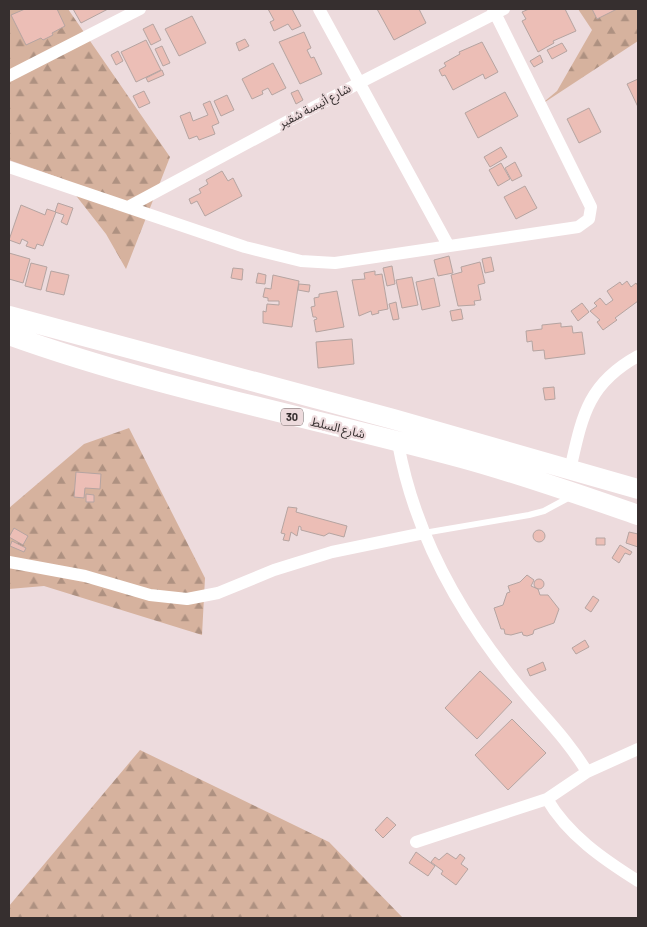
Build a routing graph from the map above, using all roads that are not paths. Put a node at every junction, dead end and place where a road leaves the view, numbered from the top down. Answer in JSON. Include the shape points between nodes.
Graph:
{"nodes":[{"id":1,"x":140,"y":9,"type":"edge"},
{"id":2,"x":319,"y":9,"type":"edge"},
{"id":3,"x":497,"y":10,"type":"edge"},
{"id":4,"x":9,"y":76,"type":"edge"},
{"id":5,"x":359,"y":83,"type":"junction"},
{"id":6,"x":9,"y":167,"type":"edge"},
{"id":7,"x":128,"y":207,"type":"junction"},
{"id":8,"x":448,"y":245,"type":"junction"},
{"id":9,"x":9,"y":316,"type":"edge"},
{"id":10,"x":9,"y":336,"type":"edge"},
{"id":11,"x":638,"y":356,"type":"edge"},
{"id":12,"x":398,"y":443,"type":"junction"},
{"id":13,"x":578,"y":472,"type":"junction"},
{"id":14,"x":638,"y":479,"type":"edge"},
{"id":15,"x":638,"y":489,"type":"edge"},
{"id":16,"x":576,"y":494,"type":"junction"},
{"id":17,"x":638,"y":515,"type":"edge"},
{"id":18,"x":424,"y":533,"type":"junction"},
{"id":19,"x":9,"y":562,"type":"edge"},
{"id":20,"x":638,"y":749,"type":"edge"},
{"id":21,"x":587,"y":772,"type":"junction"},
{"id":22,"x":547,"y":799,"type":"junction"},
{"id":23,"x":416,"y":842,"type":"dead end"},
{"id":24,"x":638,"y":881,"type":"edge"}],
"edges":[{"from":1,"to":4,"type":"street"},
{"from":2,"to":5,"type":"street"},
{"from":3,"to":5,"type":"street","name":"شارع أنيسة شقير"},
{"from":3,"to":8,"type":"street","via":[[591,213],[589,219],[578,227]]},
{"from":5,"to":7,"type":"street","name":"شارع أنيسة شقير"},
{"from":5,"to":8,"type":"street"},
{"from":6,"to":7,"type":"street"},
{"from":7,"to":8,"type":"street","via":[[245,247],[302,262],[335,263]]},
{"from":9,"to":13,"type":"main road","name":"شارع السلط","number":"30"},
{"from":10,"to":12,"type":"main road","name":"شارع السلط","number":"30","via":[[255,407]]},
{"from":11,"to":13,"type":"street","via":[[610,375],[592,394],[585,411]]},
{"from":12,"to":16,"type":"main road","name":"شارع السلط","number":"30","via":[[462,458]]},
{"from":12,"to":18,"type":"street","via":[[403,472]]},
{"from":13,"to":14,"type":"main road","via":[[610,472]]},
{"from":13,"to":15,"type":"main road","name":"شارع السلط","number":"30"},
{"from":16,"to":17,"type":"main road","name":"شارع السلط","number":"30"},
{"from":16,"to":18,"type":"lane","via":[[529,515]]},
{"from":18,"to":19,"type":"street","via":[[332,552],[274,570],[218,594],[188,599],[150,595],[85,576]]},
{"from":18,"to":21,"type":"street","via":[[477,630],[517,684],[561,734]]},
{"from":20,"to":21,"type":"street"},
{"from":21,"to":22,"type":"street"},
{"from":22,"to":23,"type":"street"},
{"from":22,"to":24,"type":"street","via":[[574,834]]}]}
